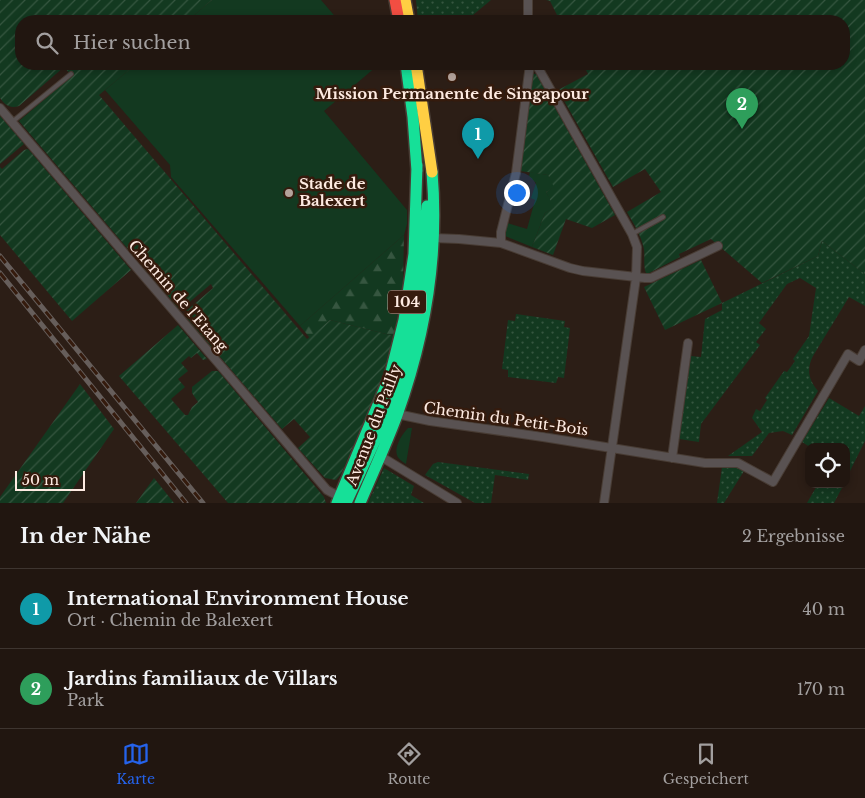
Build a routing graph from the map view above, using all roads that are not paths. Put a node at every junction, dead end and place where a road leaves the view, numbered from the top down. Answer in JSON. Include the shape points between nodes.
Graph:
{"nodes":[{"id":1,"x":395,"y":0,"type":"edge"},
{"id":2,"x":405,"y":0,"type":"edge"},
{"id":3,"x":528,"y":0,"type":"edge"},
{"id":4,"x":398,"y":15,"type":"edge"},
{"id":5,"x":408,"y":15,"type":"edge"},
{"id":6,"x":528,"y":15,"type":"edge"},
{"id":7,"x":407,"y":70,"type":"edge"},
{"id":8,"x":417,"y":70,"type":"edge"},
{"id":9,"x":529,"y":70,"type":"edge"},
{"id":10,"x":539,"y":70,"type":"edge"},
{"id":11,"x":71,"y":74,"type":"dead end"},
{"id":12,"x":0,"y":108,"type":"edge"},
{"id":13,"x":12,"y":122,"type":"junction"},
{"id":14,"x":428,"y":150,"type":"junction"},
{"id":15,"x":417,"y":164,"type":"junction"},
{"id":16,"x":663,"y":217,"type":"dead end"},
{"id":17,"x":632,"y":234,"type":"junction"},
{"id":18,"x":433,"y":238,"type":"junction"},
{"id":19,"x":501,"y":243,"type":"junction"},
{"id":20,"x":718,"y":246,"type":"dead end"},
{"id":21,"x":422,"y":258,"type":"junction"},
{"id":22,"x":636,"y":278,"type":"junction"},
{"id":23,"x":688,"y":343,"type":"dead end"},
{"id":24,"x":865,"y":350,"type":"edge"},
{"id":25,"x":398,"y":414,"type":"junction"},
{"id":26,"x":612,"y":448,"type":"junction"},
{"id":27,"x":380,"y":456,"type":"junction"},
{"id":28,"x":672,"y":458,"type":"junction"},
{"id":29,"x":341,"y":501,"type":"edge"},
{"id":30,"x":360,"y":503,"type":"edge"},
{"id":31,"x":457,"y":503,"type":"edge"},
{"id":32,"x":604,"y":503,"type":"edge"}],
"edges":[{"from":1,"to":4,"type":"main road"},
{"from":2,"to":5,"type":"main road"},
{"from":3,"to":6,"type":"street"},
{"from":7,"to":15,"type":"main road","name":"Avenue du Pailly","number":"104"},
{"from":8,"to":14,"type":"main road","name":"Avenue du Pailly","number":"104"},
{"from":9,"to":19,"type":"street","via":[[516,173]]},
{"from":10,"to":17,"type":"street"},
{"from":11,"to":13,"type":"lane"},
{"from":12,"to":13,"type":"street","name":"Chemin de l'Etang"},
{"from":13,"to":29,"type":"street","name":"Chemin de l'Etang","via":[[327,490]]},
{"from":14,"to":18,"type":"main road","name":"Avenue du Pailly","number":"104","via":[[434,203]]},
{"from":14,"to":21,"type":"main road","name":"Avenue du Pailly","number":"104"},
{"from":15,"to":21,"type":"main road","name":"Avenue du Pailly","number":"104"},
{"from":15,"to":29,"type":"main road","name":"Avenue du Pailly","number":"104","via":[[414,254],[404,320],[384,393]]},
{"from":16,"to":17,"type":"lane"},
{"from":17,"to":22,"type":"street","via":[[637,246]]},
{"from":18,"to":19,"type":"street"},
{"from":18,"to":25,"type":"main road","name":"Avenue du Pailly","number":"104","via":[[423,327]]},
{"from":19,"to":22,"type":"street","via":[[577,269]]},
{"from":20,"to":22,"type":"street","via":[[651,278]]},
{"from":21,"to":29,"type":"main road","number":"104","via":[[414,319],[399,379],[380,430]]},
{"from":22,"to":26,"type":"street"},
{"from":23,"to":28,"type":"street"},
{"from":24,"to":28,"type":"street","name":"Chemin du Petit-Bois","via":[[859,361],[848,354],[773,482],[738,463]]},
{"from":25,"to":26,"type":"street","name":"Chemin du Petit-Bois"},
{"from":25,"to":27,"type":"main road","name":"Avenue du Pailly","number":"104"},
{"from":26,"to":28,"type":"street","name":"Chemin du Petit-Bois"},
{"from":26,"to":32,"type":"street"},
{"from":27,"to":30,"type":"main road","name":"Avenue du Pailly","number":"104"},
{"from":27,"to":31,"type":"street"}]}
